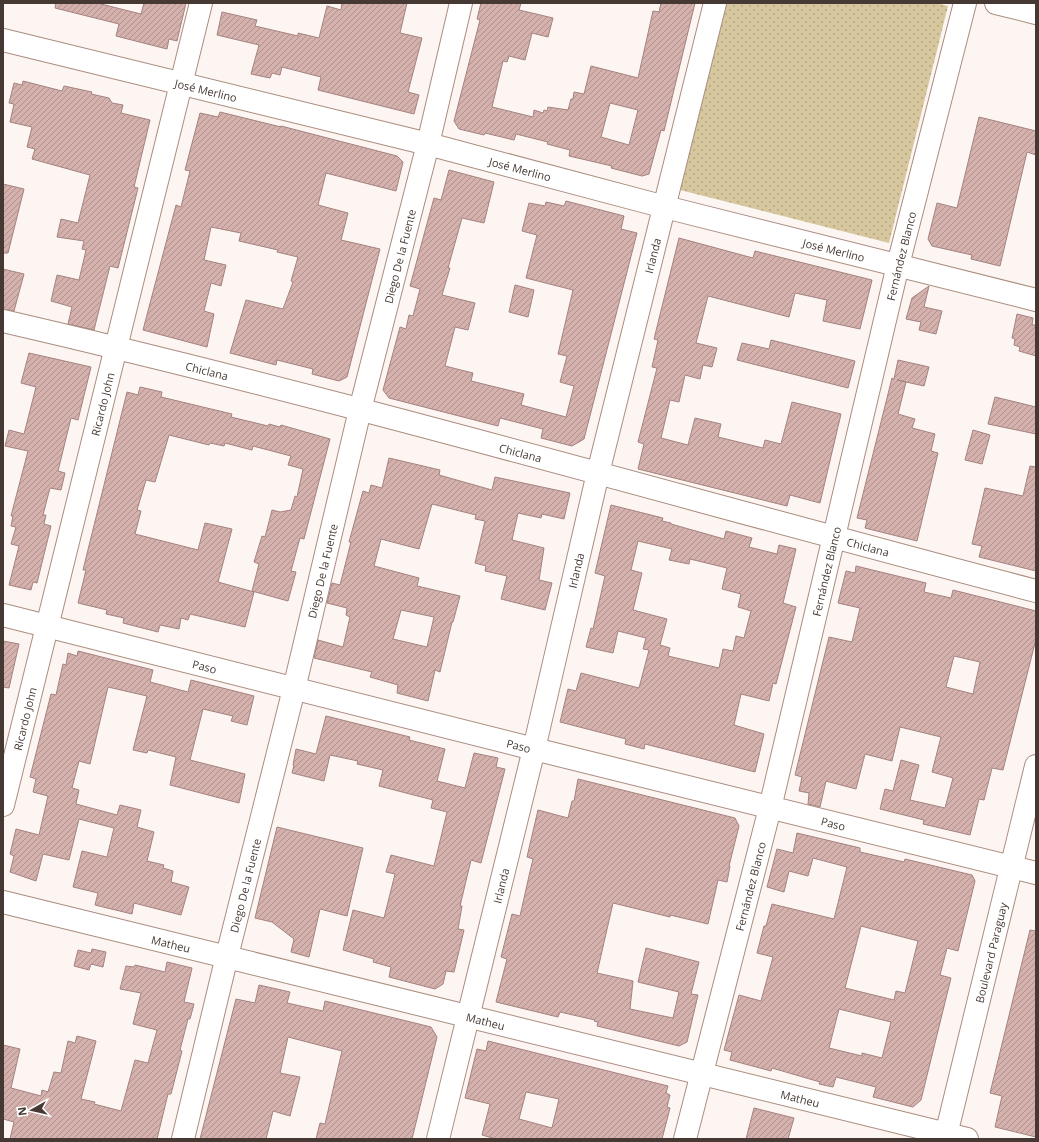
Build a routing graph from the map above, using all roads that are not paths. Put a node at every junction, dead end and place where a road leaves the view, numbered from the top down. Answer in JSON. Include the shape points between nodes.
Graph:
{"nodes":[{"id":1,"x":201,"y":3,"type":"edge"},
{"id":2,"x":461,"y":3,"type":"edge"},
{"id":3,"x":715,"y":3,"type":"edge"},
{"id":4,"x":965,"y":3,"type":"edge"},
{"id":5,"x":996,"y":3,"type":"edge"},
{"id":6,"x":1036,"y":13,"type":"edge"},
{"id":7,"x":3,"y":40,"type":"edge"},
{"id":8,"x":181,"y":83,"type":"junction"},
{"id":9,"x":428,"y":144,"type":"junction"},
{"id":10,"x":665,"y":207,"type":"junction"},
{"id":11,"x":898,"y":265,"type":"junction"},
{"id":12,"x":1036,"y":300,"type":"edge"},
{"id":13,"x":3,"y":322,"type":"edge"},
{"id":14,"x":116,"y":348,"type":"junction"},
{"id":15,"x":360,"y":410,"type":"junction"},
{"id":16,"x":598,"y":473,"type":"junction"},
{"id":17,"x":833,"y":538,"type":"junction"},
{"id":18,"x":1036,"y":591,"type":"edge"},
{"id":19,"x":3,"y":615,"type":"edge"},
{"id":20,"x":47,"y":626,"type":"junction"},
{"id":21,"x":294,"y":689,"type":"junction"},
{"id":22,"x":534,"y":749,"type":"junction"},
{"id":23,"x":1036,"y":766,"type":"edge"},
{"id":24,"x":3,"y":805,"type":"edge"},
{"id":25,"x":770,"y":808,"type":"junction"},
{"id":26,"x":1011,"y":867,"type":"junction"},
{"id":27,"x":1036,"y":873,"type":"edge"},
{"id":28,"x":3,"y":902,"type":"edge"},
{"id":29,"x":227,"y":956,"type":"junction"},
{"id":30,"x":469,"y":1016,"type":"junction"},
{"id":31,"x":701,"y":1074,"type":"junction"},
{"id":32,"x":945,"y":1136,"type":"edge"},
{"id":33,"x":183,"y":1139,"type":"edge"},
{"id":34,"x":438,"y":1139,"type":"edge"},
{"id":35,"x":685,"y":1139,"type":"edge"},
{"id":36,"x":968,"y":1139,"type":"edge"}],
"edges":[{"from":1,"to":8,"type":"street","name":"Ricardo John"},
{"from":2,"to":9,"type":"street","name":"Diego De la Fuente"},
{"from":3,"to":10,"type":"street","name":"Irlanda"},
{"from":4,"to":11,"type":"street","name":"Fernández Blanco"},
{"from":5,"to":6,"type":"street"},
{"from":7,"to":8,"type":"street","name":"José Merlino"},
{"from":8,"to":9,"type":"street","name":"José Merlino"},
{"from":8,"to":14,"type":"street","name":"Ricardo John"},
{"from":9,"to":10,"type":"street","name":"José Merlino"},
{"from":9,"to":15,"type":"street","name":"Diego De la Fuente"},
{"from":10,"to":11,"type":"street","name":"José Merlino"},
{"from":10,"to":16,"type":"street","name":"Irlanda"},
{"from":11,"to":12,"type":"street","name":"José Merlino"},
{"from":11,"to":17,"type":"street","name":"Fernández Blanco"},
{"from":13,"to":14,"type":"street","name":"Chiclana"},
{"from":14,"to":15,"type":"street","name":"Chiclana"},
{"from":14,"to":20,"type":"street","name":"Ricardo John"},
{"from":15,"to":16,"type":"street","name":"Chiclana"},
{"from":15,"to":21,"type":"street","name":"Diego De la Fuente"},
{"from":16,"to":17,"type":"street","name":"Chiclana"},
{"from":16,"to":22,"type":"street","name":"Irlanda"},
{"from":17,"to":18,"type":"street","name":"Chiclana"},
{"from":17,"to":25,"type":"street","name":"Fernández Blanco"},
{"from":19,"to":20,"type":"street","name":"Paso"},
{"from":20,"to":21,"type":"street","name":"Paso"},
{"from":20,"to":24,"type":"street","name":"Ricardo John"},
{"from":21,"to":22,"type":"street","name":"Paso"},
{"from":21,"to":29,"type":"street","name":"Diego De la Fuente"},
{"from":22,"to":25,"type":"street","name":"Paso"},
{"from":22,"to":30,"type":"street","name":"Irlanda"},
{"from":23,"to":26,"type":"street","name":"Boulevard Paraguay"},
{"from":25,"to":26,"type":"street","name":"Paso"},
{"from":25,"to":31,"type":"street","name":"Fernández Blanco"},
{"from":26,"to":27,"type":"street","name":"Paso"},
{"from":26,"to":32,"type":"street","name":"Boulevard Paraguay"},
{"from":28,"to":29,"type":"street","name":"Matheu"},
{"from":29,"to":30,"type":"street","name":"Matheu"},
{"from":29,"to":33,"type":"street","name":"Diego De la Fuente"},
{"from":30,"to":31,"type":"street","name":"Matheu"},
{"from":30,"to":34,"type":"street","name":"Irlanda"},
{"from":31,"to":32,"type":"street","name":"Matheu"},
{"from":31,"to":35,"type":"street","name":"Fernández Blanco"},
{"from":32,"to":36,"type":"street","name":"Matheu"}]}
